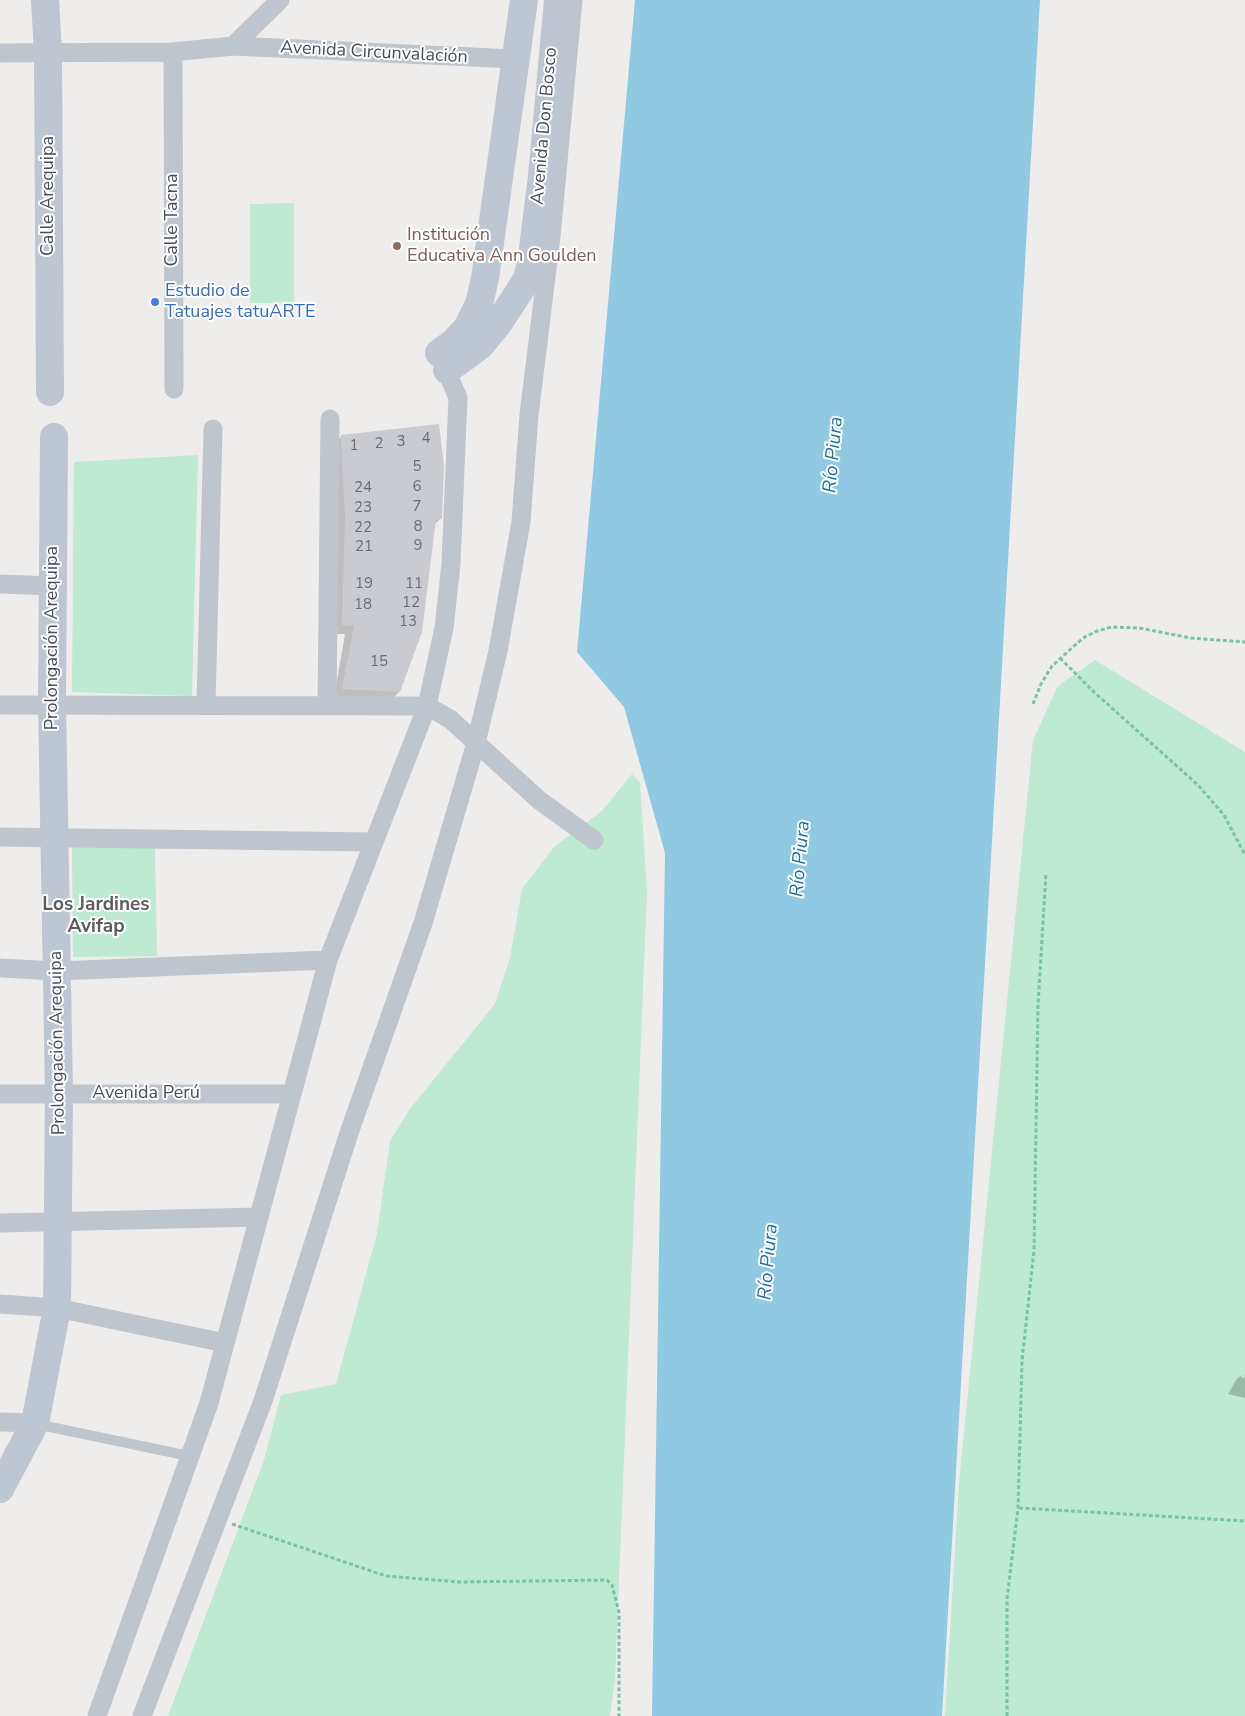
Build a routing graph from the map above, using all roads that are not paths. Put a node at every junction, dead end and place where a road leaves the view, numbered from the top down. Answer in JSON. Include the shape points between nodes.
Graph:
{"nodes":[{"id":1,"x":45,"y":0,"type":"edge"},
{"id":2,"x":280,"y":0,"type":"edge"},
{"id":3,"x":524,"y":0,"type":"edge"},
{"id":4,"x":558,"y":0,"type":"edge"},
{"id":5,"x":573,"y":0,"type":"edge"},
{"id":6,"x":233,"y":46,"type":"junction"},
{"id":7,"x":173,"y":52,"type":"junction"},
{"id":8,"x":0,"y":53,"type":"edge"},
{"id":9,"x":48,"y":53,"type":"junction"},
{"id":10,"x":516,"y":59,"type":"junction"},
{"id":11,"x":443,"y":361,"type":"junction"},
{"id":12,"x":174,"y":389,"type":"dead end"},
{"id":13,"x":50,"y":392,"type":"dead end"},
{"id":14,"x":330,"y":419,"type":"dead end"},
{"id":15,"x":213,"y":430,"type":"dead end"},
{"id":16,"x":54,"y":437,"type":"dead end"},
{"id":17,"x":0,"y":584,"type":"edge"},
{"id":18,"x":52,"y":586,"type":"junction"},
{"id":19,"x":52,"y":704,"type":"junction"},
{"id":20,"x":206,"y":704,"type":"junction"},
{"id":21,"x":0,"y":705,"type":"edge"},
{"id":22,"x":328,"y":706,"type":"junction"},
{"id":23,"x":428,"y":706,"type":"junction"},
{"id":24,"x":476,"y":743,"type":"junction"},
{"id":25,"x":0,"y":837,"type":"edge"},
{"id":26,"x":55,"y":837,"type":"junction"},
{"id":27,"x":594,"y":840,"type":"dead end"},
{"id":28,"x":373,"y":842,"type":"junction"},
{"id":29,"x":328,"y":960,"type":"junction"},
{"id":30,"x":0,"y":968,"type":"edge"},
{"id":31,"x":57,"y":971,"type":"junction"},
{"id":32,"x":0,"y":1094,"type":"edge"},
{"id":33,"x":59,"y":1094,"type":"junction"},
{"id":34,"x":292,"y":1094,"type":"junction"},
{"id":35,"x":258,"y":1217,"type":"junction"},
{"id":36,"x":0,"y":1223,"type":"edge"},
{"id":37,"x":57,"y":1223,"type":"junction"},
{"id":38,"x":0,"y":1304,"type":"edge"},
{"id":39,"x":58,"y":1308,"type":"junction"},
{"id":40,"x":225,"y":1343,"type":"junction"},
{"id":41,"x":0,"y":1422,"type":"edge"},
{"id":42,"x":35,"y":1423,"type":"junction"},
{"id":43,"x":189,"y":1456,"type":"junction"},
{"id":44,"x":0,"y":1489,"type":"edge"},
{"id":45,"x":97,"y":1716,"type":"edge"},
{"id":46,"x":142,"y":1716,"type":"edge"}],
"edges":[{"from":1,"to":9,"type":"street","name":"Calle Arequipa"},
{"from":2,"to":6,"type":"street"},
{"from":3,"to":10,"type":"street","name":"Avenida Don Bosco"},
{"from":4,"to":11,"type":"street","name":"Avenida Don Bosco","via":[[542,176],[526,281],[480,346]]},
{"from":5,"to":24,"type":"street","via":[[551,236],[529,414],[521,522],[498,651]]},
{"from":6,"to":7,"type":"street","name":"Avenida Circunvalación"},
{"from":6,"to":10,"type":"street","name":"Avenida Circunvalación"},
{"from":7,"to":9,"type":"street","name":"Avenida Circunvalación"},
{"from":7,"to":12,"type":"street","name":"Calle Tacna"},
{"from":8,"to":9,"type":"street","name":"Avenida Circunvalación"},
{"from":9,"to":13,"type":"street","name":"Calle Arequipa"},
{"from":10,"to":11,"type":"street","name":"Avenida Don Bosco","via":[[479,304],[467,328]]},
{"from":11,"to":23,"type":"street","via":[[458,398],[451,564],[444,628]]},
{"from":14,"to":22,"type":"street"},
{"from":15,"to":20,"type":"street"},
{"from":16,"to":18,"type":"street","name":"Prolongación Arequipa"},
{"from":17,"to":18,"type":"street"},
{"from":18,"to":19,"type":"street","name":"Prolongación Arequipa"},
{"from":19,"to":20,"type":"street"},
{"from":19,"to":21,"type":"street"},
{"from":19,"to":26,"type":"street","name":"Prolongación Arequipa"},
{"from":20,"to":22,"type":"street"},
{"from":22,"to":23,"type":"street"},
{"from":23,"to":24,"type":"street","via":[[450,719]]},
{"from":23,"to":28,"type":"street"},
{"from":24,"to":27,"type":"street","via":[[539,800]]},
{"from":24,"to":46,"type":"street","via":[[423,923],[349,1133],[263,1400]]},
{"from":25,"to":26,"type":"street"},
{"from":26,"to":28,"type":"street"},
{"from":26,"to":31,"type":"street","name":"Prolongación Arequipa"},
{"from":28,"to":29,"type":"street"},
{"from":29,"to":31,"type":"street"},
{"from":29,"to":34,"type":"street"},
{"from":30,"to":31,"type":"street"},
{"from":31,"to":33,"type":"street","name":"Prolongación Arequipa"},
{"from":32,"to":33,"type":"street","name":"Avenida Perú"},
{"from":33,"to":34,"type":"street","name":"Avenida Perú"},
{"from":33,"to":37,"type":"street","name":"Prolongación Arequipa"},
{"from":34,"to":35,"type":"street"},
{"from":35,"to":37,"type":"street"},
{"from":35,"to":40,"type":"street"},
{"from":36,"to":37,"type":"street"},
{"from":37,"to":39,"type":"street","name":"Prolongación Arequipa"},
{"from":38,"to":39,"type":"street"},
{"from":39,"to":40,"type":"street"},
{"from":39,"to":42,"type":"street","name":"Prolongación Arequipa"},
{"from":40,"to":43,"type":"street","via":[[209,1402]]},
{"from":41,"to":42,"type":"street"},
{"from":42,"to":43,"type":"lane"},
{"from":42,"to":44,"type":"street","name":"Prolongación Arequipa"},
{"from":43,"to":45,"type":"street"}]}
